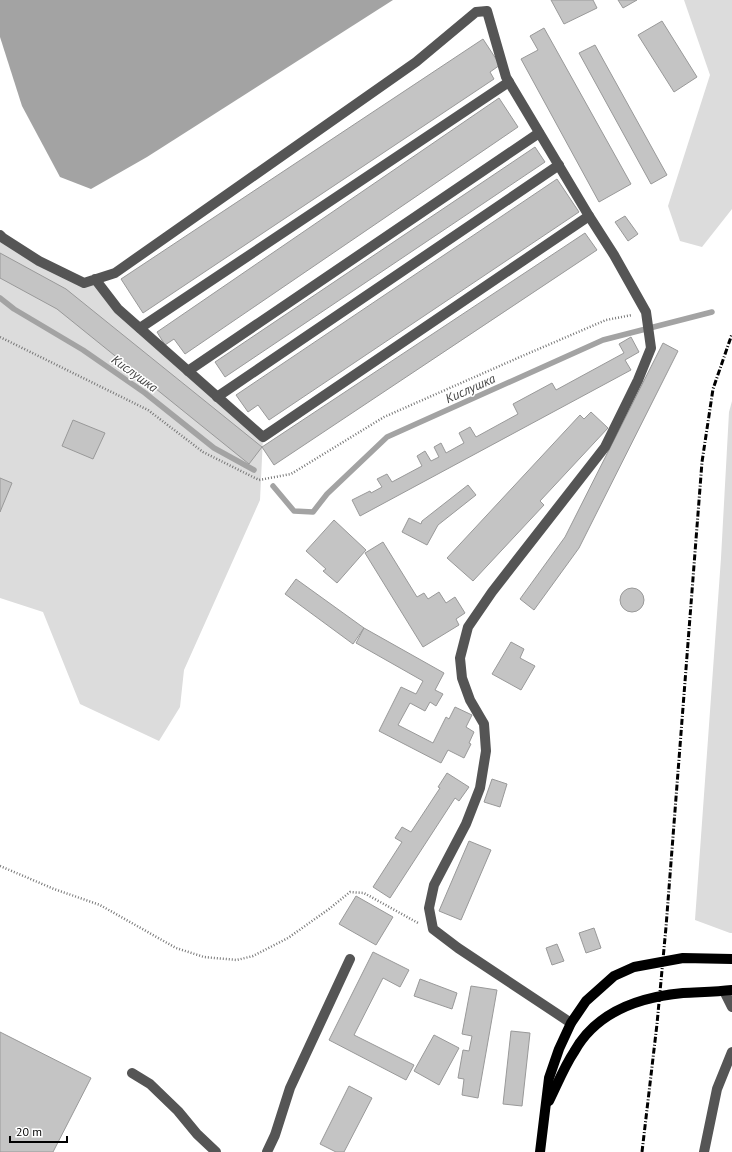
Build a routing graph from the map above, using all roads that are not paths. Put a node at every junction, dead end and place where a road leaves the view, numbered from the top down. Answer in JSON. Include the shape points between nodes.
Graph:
{"nodes":[{"id":1,"x":509,"y":82,"type":"junction"},
{"id":2,"x":539,"y":132,"type":"junction"},
{"id":3,"x":559,"y":165,"type":"junction"},
{"id":4,"x":589,"y":216,"type":"junction"},
{"id":5,"x":0,"y":235,"type":"edge"},
{"id":6,"x":95,"y":279,"type":"junction"},
{"id":7,"x":140,"y":328,"type":"junction"},
{"id":8,"x":188,"y":371,"type":"junction"},
{"id":9,"x":217,"y":396,"type":"junction"},
{"id":10,"x":350,"y":959,"type":"dead end"},
{"id":11,"x":732,"y":959,"type":"edge"},
{"id":12,"x":728,"y":990,"type":"edge"},
{"id":13,"x":732,"y":1007,"type":"edge"},
{"id":14,"x":571,"y":1023,"type":"junction"},
{"id":15,"x":732,"y":1052,"type":"edge"},
{"id":16,"x":132,"y":1073,"type":"dead end"},
{"id":17,"x":546,"y":1108,"type":"junction"},
{"id":18,"x":216,"y":1152,"type":"edge"},
{"id":19,"x":267,"y":1152,"type":"edge"},
{"id":20,"x":540,"y":1152,"type":"edge"},
{"id":21,"x":704,"y":1152,"type":"edge"}],
"edges":[{"from":1,"to":2,"type":"lane"},
{"from":1,"to":6,"type":"lane","via":[[487,11],[476,12],[410,66],[115,273]]},
{"from":1,"to":7,"type":"lane"},
{"from":2,"to":3,"type":"lane"},
{"from":2,"to":8,"type":"lane"},
{"from":3,"to":4,"type":"lane"},
{"from":3,"to":9,"type":"lane"},
{"from":4,"to":9,"type":"lane","via":[[263,437]]},
{"from":4,"to":14,"type":"lane","via":[[646,312],[651,348],[605,447],[492,592],[468,627],[460,658],[462,678],[470,700],[484,724],[486,751],[480,788],[466,824],[434,885],[429,908],[433,928],[458,948]]},
{"from":5,"to":6,"type":"lane","via":[[39,261],[84,284]]},
{"from":6,"to":7,"type":"lane","via":[[118,309]]},
{"from":7,"to":8,"type":"lane"},
{"from":8,"to":9,"type":"lane"},
{"from":10,"to":19,"type":"lane","via":[[290,1088]]},
{"from":11,"to":14,"type":"main road","via":[[683,958],[634,967],[614,976],[586,1001]]},
{"from":12,"to":13,"type":"lane"},
{"from":12,"to":17,"type":"main road","via":[[650,998],[629,1004],[606,1016],[588,1032],[574,1051]]},
{"from":14,"to":17,"type":"main road","via":[[549,1078]]},
{"from":15,"to":21,"type":"lane","via":[[718,1089]]},
{"from":16,"to":18,"type":"lane","via":[[150,1084]]},
{"from":17,"to":20,"type":"main road"}]}
